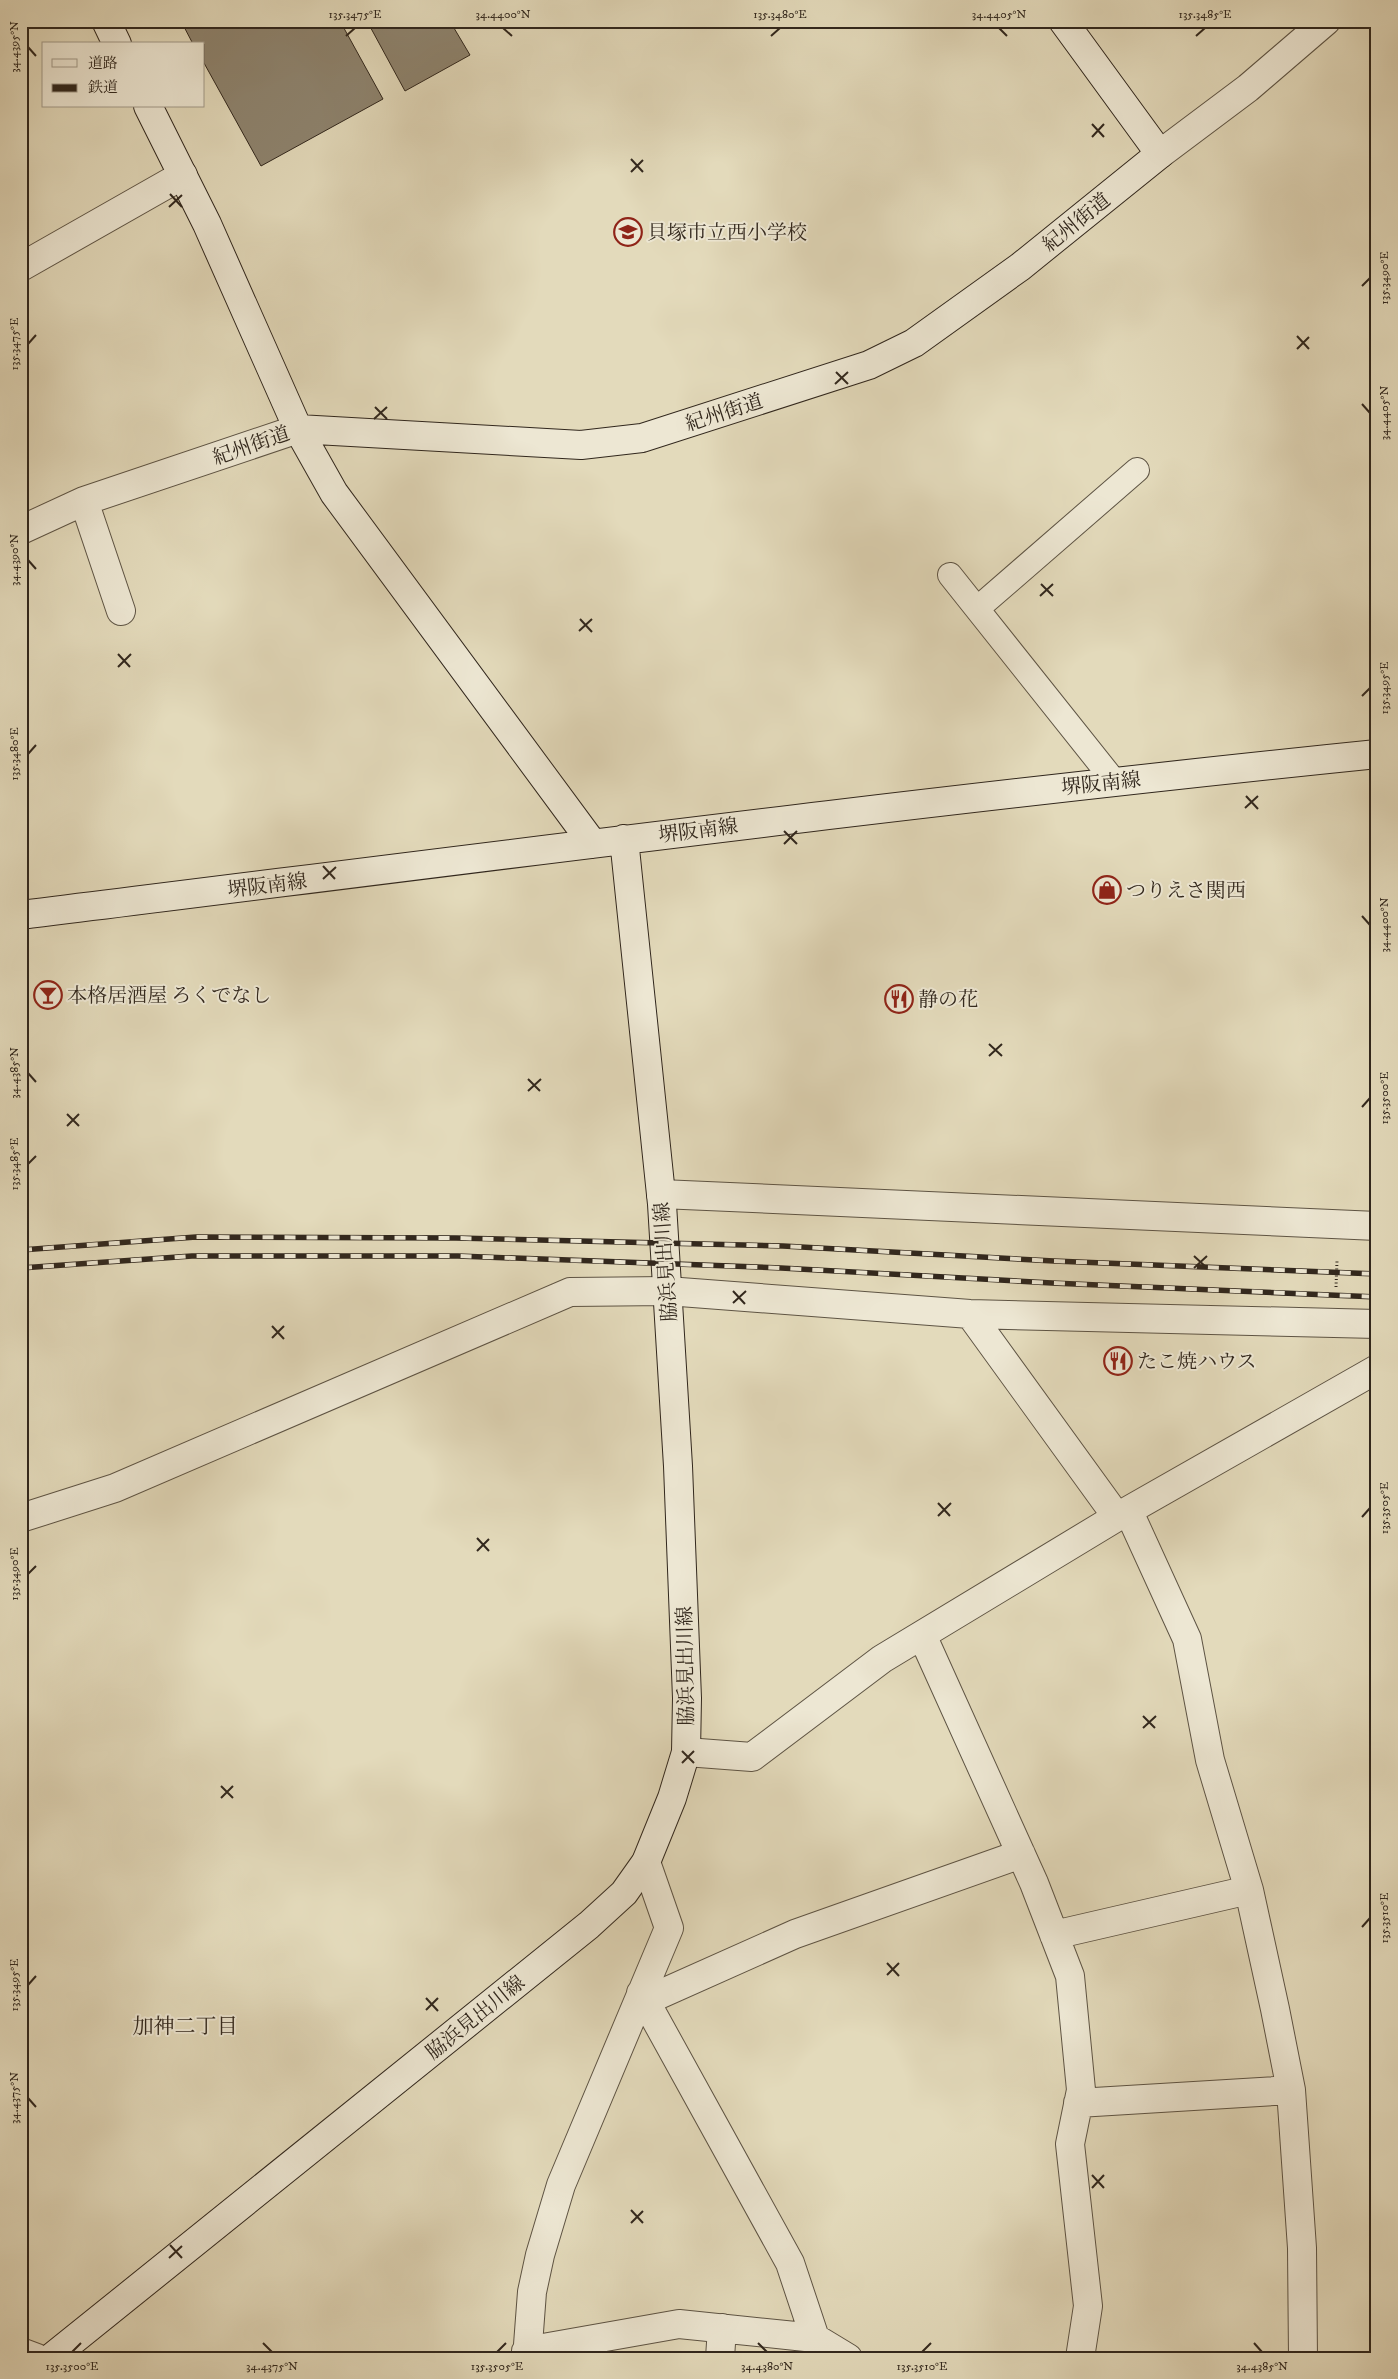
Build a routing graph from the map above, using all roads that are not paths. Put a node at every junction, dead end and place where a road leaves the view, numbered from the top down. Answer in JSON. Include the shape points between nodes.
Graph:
{"nodes":[{"id":1,"x":106,"y":21,"type":"edge"},
{"id":2,"x":1063,"y":21,"type":"edge"},
{"id":3,"x":1326,"y":21,"type":"edge"},
{"id":4,"x":116,"y":42,"type":"edge"},
{"id":5,"x":149,"y":108,"type":"edge"},
{"id":6,"x":1160,"y":154,"type":"junction"},
{"id":7,"x":183,"y":175,"type":"junction"},
{"id":8,"x":21,"y":267,"type":"edge"},
{"id":9,"x":298,"y":429,"type":"junction"},
{"id":10,"x":1137,"y":470,"type":"dead end"},
{"id":11,"x":84,"y":501,"type":"junction"},
{"id":12,"x":21,"y":530,"type":"edge"},
{"id":13,"x":950,"y":575,"type":"dead end"},
{"id":14,"x":978,"y":608,"type":"junction"},
{"id":15,"x":121,"y":611,"type":"dead end"},
{"id":16,"x":1377,"y":754,"type":"edge"},
{"id":17,"x":1114,"y":781,"type":"junction"},
{"id":18,"x":624,"y":839,"type":"junction"},
{"id":19,"x":593,"y":844,"type":"junction"},
{"id":20,"x":21,"y":915,"type":"edge"},
{"id":21,"x":661,"y":1194,"type":"junction"},
{"id":22,"x":1377,"y":1226,"type":"edge"},
{"id":23,"x":667,"y":1291,"type":"junction"},
{"id":24,"x":970,"y":1314,"type":"junction"},
{"id":25,"x":1377,"y":1324,"type":"edge"},
{"id":26,"x":1377,"y":1369,"type":"edge"},
{"id":27,"x":1123,"y":1515,"type":"junction"},
{"id":28,"x":21,"y":1518,"type":"edge"},
{"id":29,"x":922,"y":1635,"type":"junction"},
{"id":30,"x":686,"y":1752,"type":"junction"},
{"id":31,"x":1021,"y":1854,"type":"junction"},
{"id":32,"x":646,"y":1862,"type":"junction"},
{"id":33,"x":1249,"y":1890,"type":"junction"},
{"id":34,"x":1054,"y":1935,"type":"junction"},
{"id":35,"x":643,"y":1997,"type":"junction"},
{"id":36,"x":1291,"y":2090,"type":"junction"},
{"id":37,"x":1078,"y":2103,"type":"junction"},
{"id":38,"x":722,"y":2328,"type":"junction"},
{"id":39,"x":816,"y":2338,"type":"junction"},
{"id":40,"x":21,"y":2352,"type":"edge"},
{"id":41,"x":527,"y":2354,"type":"edge"},
{"id":42,"x":37,"y":2358,"type":"edge"},
{"id":43,"x":51,"y":2358,"type":"edge"},
{"id":44,"x":720,"y":2358,"type":"edge"},
{"id":45,"x":848,"y":2358,"type":"edge"},
{"id":46,"x":1080,"y":2358,"type":"edge"},
{"id":47,"x":1303,"y":2358,"type":"edge"}],
"edges":[{"from":1,"to":4,"type":"street"},
{"from":2,"to":6,"type":"street"},
{"from":3,"to":6,"type":"street","name":"紀州街道","via":[[1248,88]]},
{"from":5,"to":7,"type":"street"},
{"from":6,"to":9,"type":"street","name":"紀州街道","via":[[1020,267],[914,343],[869,365],[652,435],[581,445]]},
{"from":7,"to":8,"type":"street"},
{"from":7,"to":9,"type":"street"},
{"from":9,"to":11,"type":"street","name":"紀州街道"},
{"from":9,"to":19,"type":"street","via":[[334,493]]},
{"from":10,"to":14,"type":"lane"},
{"from":11,"to":12,"type":"street","name":"紀州街道"},
{"from":11,"to":15,"type":"street"},
{"from":13,"to":14,"type":"lane"},
{"from":14,"to":17,"type":"lane"},
{"from":16,"to":17,"type":"street","name":"堺阪南線"},
{"from":17,"to":18,"type":"street","name":"堺阪南線"},
{"from":18,"to":19,"type":"street","name":"堺阪南線"},
{"from":18,"to":21,"type":"street","name":"脇浜見出川線"},
{"from":19,"to":20,"type":"street","name":"堺阪南線"},
{"from":21,"to":22,"type":"street"},
{"from":21,"to":23,"type":"street","name":"脇浜見出川線"},
{"from":23,"to":24,"type":"street"},
{"from":23,"to":28,"type":"street","via":[[570,1292],[115,1488]]},
{"from":23,"to":30,"type":"street","name":"脇浜見出川線","via":[[678,1466],[687,1698]]},
{"from":24,"to":25,"type":"street"},
{"from":24,"to":27,"type":"street"},
{"from":26,"to":27,"type":"street"},
{"from":27,"to":29,"type":"street"},
{"from":27,"to":33,"type":"street","via":[[1187,1639],[1210,1760]]},
{"from":29,"to":30,"type":"street","via":[[882,1659],[752,1757]]},
{"from":29,"to":31,"type":"street"},
{"from":30,"to":32,"type":"street","name":"脇浜見出川線","via":[[672,1798]]},
{"from":31,"to":34,"type":"street"},
{"from":31,"to":35,"type":"street","via":[[795,1934]]},
{"from":32,"to":35,"type":"street","via":[[669,1928]]},
{"from":32,"to":43,"type":"street","name":"脇浜見出川線","via":[[624,1893],[589,1925]]},
{"from":33,"to":34,"type":"street"},
{"from":33,"to":36,"type":"street"},
{"from":34,"to":37,"type":"street","via":[[1070,1976],[1081,2090]]},
{"from":35,"to":39,"type":"street","via":[[790,2263]]},
{"from":35,"to":41,"type":"street","via":[[561,2186],[532,2292]]},
{"from":36,"to":37,"type":"street"},
{"from":36,"to":47,"type":"street","via":[[1302,2248]]},
{"from":37,"to":46,"type":"street","via":[[1070,2144],[1088,2306]]},
{"from":38,"to":39,"type":"street"},
{"from":38,"to":41,"type":"street","via":[[679,2324]]},
{"from":38,"to":44,"type":"street"},
{"from":39,"to":45,"type":"street"},
{"from":40,"to":42,"type":"street"}]}
